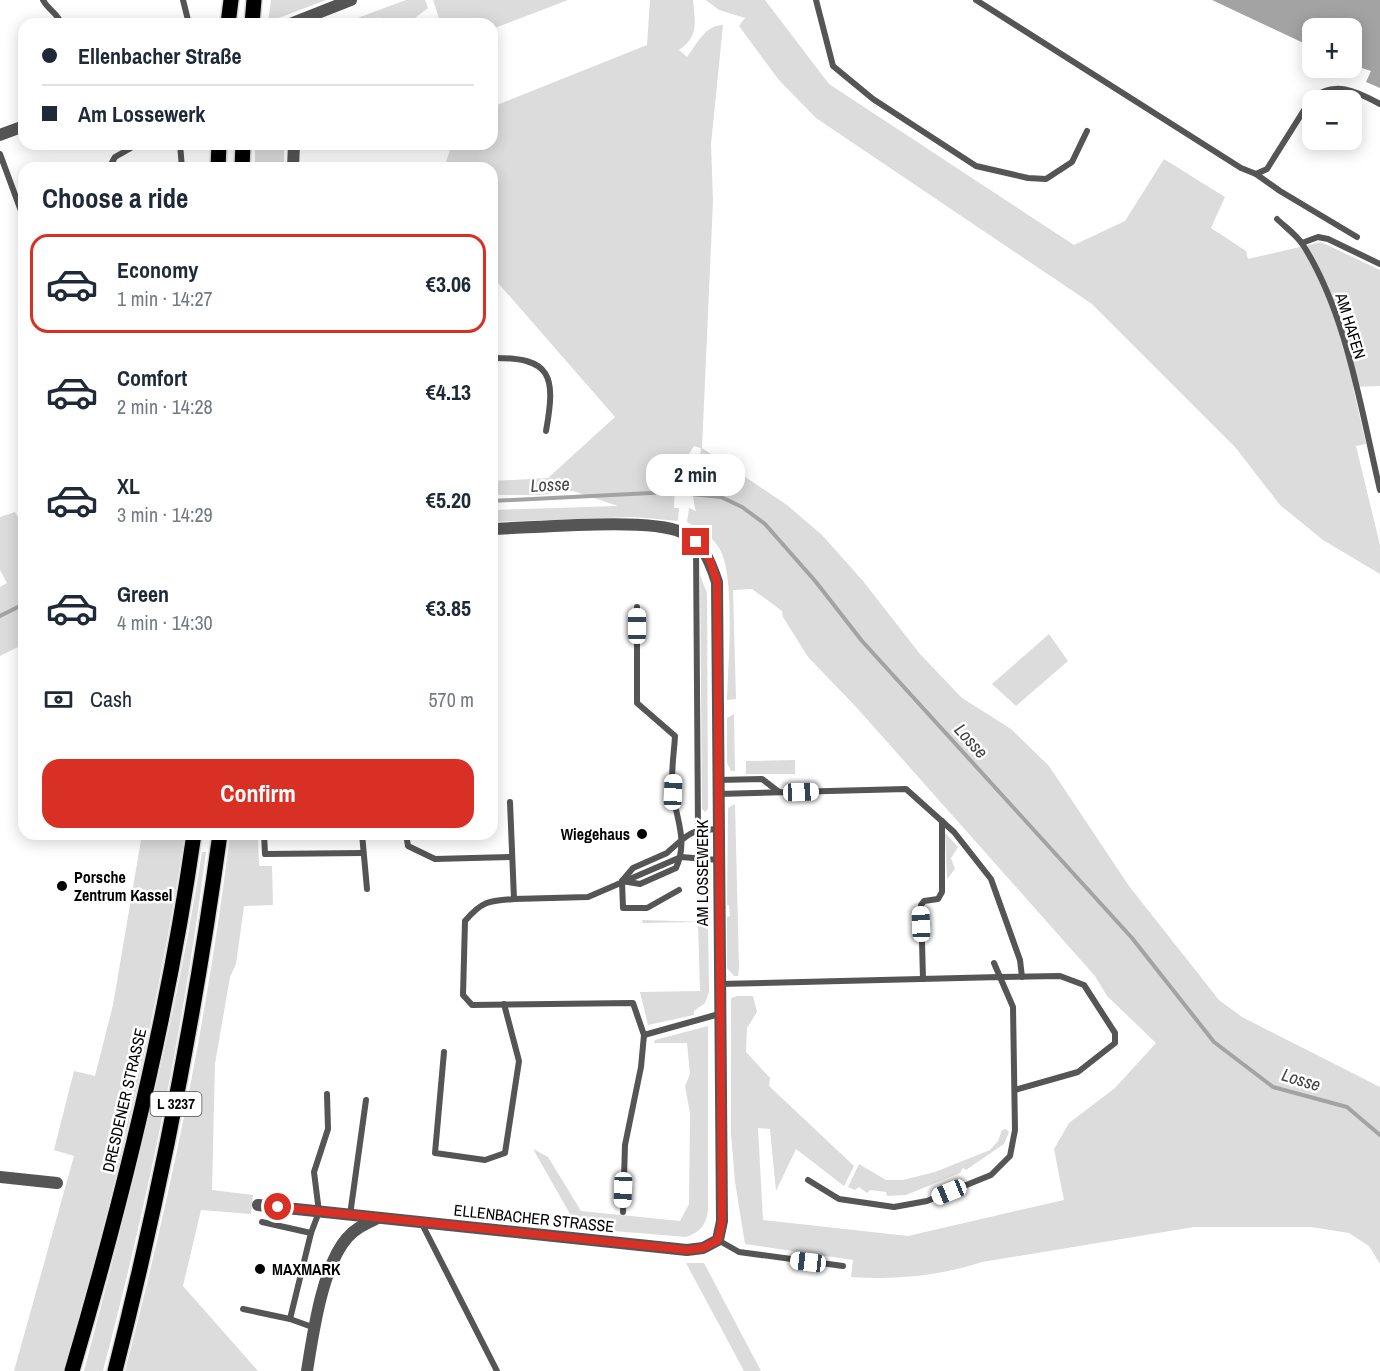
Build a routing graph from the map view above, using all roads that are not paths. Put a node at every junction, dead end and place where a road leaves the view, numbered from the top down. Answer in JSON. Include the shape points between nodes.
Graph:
{"nodes":[{"id":1,"x":43,"y":0,"type":"edge"},
{"id":2,"x":183,"y":0,"type":"edge"},
{"id":3,"x":231,"y":0,"type":"edge"},
{"id":4,"x":254,"y":0,"type":"edge"},
{"id":5,"x":351,"y":0,"type":"edge"},
{"id":6,"x":816,"y":0,"type":"edge"},
{"id":7,"x":976,"y":0,"type":"edge"},
{"id":8,"x":60,"y":18,"type":"edge"},
{"id":9,"x":188,"y":18,"type":"edge"},
{"id":10,"x":229,"y":18,"type":"edge"},
{"id":11,"x":252,"y":18,"type":"edge"},
{"id":12,"x":306,"y":18,"type":"edge"},
{"id":13,"x":1380,"y":104,"type":"edge"},
{"id":14,"x":18,"y":128,"type":"edge"},
{"id":15,"x":1087,"y":131,"type":"dead end"},
{"id":16,"x":0,"y":135,"type":"edge"},
{"id":17,"x":128,"y":150,"type":"edge"},
{"id":18,"x":0,"y":154,"type":"edge"},
{"id":19,"x":113,"y":162,"type":"edge"},
{"id":20,"x":1256,"y":174,"type":"junction"},
{"id":21,"x":18,"y":203,"type":"edge"},
{"id":22,"x":1277,"y":219,"type":"dead end"},
{"id":23,"x":1357,"y":237,"type":"dead end"},
{"id":24,"x":1302,"y":243,"type":"junction"},
{"id":25,"x":1380,"y":264,"type":"edge"},
{"id":26,"x":498,"y":358,"type":"edge"},
{"id":27,"x":546,"y":431,"type":"dead end"},
{"id":28,"x":1380,"y":490,"type":"edge"},
{"id":29,"x":498,"y":530,"type":"edge"},
{"id":30,"x":696,"y":542,"type":"junction"},
{"id":31,"x":637,"y":607,"type":"dead end"},
{"id":32,"x":718,"y":780,"type":"junction"},
{"id":33,"x":779,"y":792,"type":"junction"},
{"id":34,"x":718,"y":794,"type":"junction"},
{"id":35,"x":510,"y":802,"type":"dead end"},
{"id":36,"x":942,"y":821,"type":"junction"},
{"id":37,"x":698,"y":830,"type":"junction"},
{"id":38,"x":719,"y":830,"type":"junction"},
{"id":39,"x":683,"y":838,"type":"junction"},
{"id":40,"x":193,"y":840,"type":"edge"},
{"id":41,"x":219,"y":840,"type":"edge"},
{"id":42,"x":264,"y":840,"type":"edge"},
{"id":43,"x":362,"y":840,"type":"edge"},
{"id":44,"x":407,"y":840,"type":"edge"},
{"id":45,"x":363,"y":853,"type":"junction"},
{"id":46,"x":512,"y":857,"type":"junction"},
{"id":47,"x":681,"y":857,"type":"junction"},
{"id":48,"x":719,"y":860,"type":"junction"},
{"id":49,"x":622,"y":881,"type":"junction"},
{"id":50,"x":367,"y":889,"type":"dead end"},
{"id":51,"x":679,"y":890,"type":"dead end"},
{"id":52,"x":514,"y":899,"type":"junction"},
{"id":53,"x":994,"y":963,"type":"dead end"},
{"id":54,"x":1000,"y":977,"type":"junction"},
{"id":55,"x":1022,"y":977,"type":"junction"},
{"id":56,"x":923,"y":979,"type":"junction"},
{"id":57,"x":718,"y":984,"type":"junction"},
{"id":58,"x":504,"y":1004,"type":"junction"},
{"id":59,"x":719,"y":1014,"type":"junction"},
{"id":60,"x":644,"y":1035,"type":"junction"},
{"id":61,"x":444,"y":1052,"type":"dead end"},
{"id":62,"x":1015,"y":1090,"type":"junction"},
{"id":63,"x":327,"y":1094,"type":"dead end"},
{"id":64,"x":366,"y":1100,"type":"dead end"},
{"id":65,"x":0,"y":1177,"type":"edge"},
{"id":66,"x":808,"y":1180,"type":"dead end"},
{"id":67,"x":57,"y":1183,"type":"dead end"},
{"id":68,"x":258,"y":1205,"type":"dead end"},
{"id":69,"x":320,"y":1212,"type":"junction"},
{"id":70,"x":623,"y":1212,"type":"dead end"},
{"id":71,"x":350,"y":1215,"type":"junction"},
{"id":72,"x":379,"y":1218,"type":"junction"},
{"id":73,"x":262,"y":1222,"type":"dead end"},
{"id":74,"x":422,"y":1223,"type":"junction"},
{"id":75,"x":311,"y":1233,"type":"junction"},
{"id":76,"x":718,"y":1240,"type":"junction"},
{"id":77,"x":843,"y":1266,"type":"dead end"},
{"id":78,"x":243,"y":1309,"type":"dead end"},
{"id":79,"x":290,"y":1319,"type":"junction"},
{"id":80,"x":316,"y":1329,"type":"junction"},
{"id":81,"x":72,"y":1371,"type":"edge"},
{"id":82,"x":115,"y":1371,"type":"edge"},
{"id":83,"x":308,"y":1371,"type":"edge"},
{"id":84,"x":497,"y":1371,"type":"edge"}],
"edges":[{"from":1,"to":8,"type":"lane"},
{"from":2,"to":9,"type":"lane"},
{"from":3,"to":10,"type":"main road"},
{"from":4,"to":11,"type":"main road"},
{"from":5,"to":12,"type":"street"},
{"from":6,"to":15,"type":"lane","via":[[832,66],[873,99],[976,166],[1046,179],[1072,162]]},
{"from":7,"to":20,"type":"lane"},
{"from":13,"to":20,"type":"lane","via":[[1356,91],[1335,87],[1320,92],[1311,99],[1267,169]]},
{"from":14,"to":16,"type":"street"},
{"from":17,"to":19,"type":"lane"},
{"from":18,"to":21,"type":"lane"},
{"from":20,"to":23,"type":"lane"},
{"from":22,"to":24,"type":"lane","name":"AM HAFEN"},
{"from":24,"to":25,"type":"lane","via":[[1318,237],[1328,239]]},
{"from":24,"to":28,"type":"lane","name":"AM HAFEN","via":[[1328,292],[1338,321]]},
{"from":26,"to":27,"type":"lane","via":[[526,359],[540,365],[548,378],[552,400]]},
{"from":29,"to":30,"type":"street","via":[[644,525],[680,531]]},
{"from":30,"to":32,"type":"street","name":"AM LOSSEWERK","via":[[709,558],[717,582]]},
{"from":30,"to":37,"type":"lane"},
{"from":31,"to":39,"type":"lane","via":[[637,703],[675,736],[673,792]]},
{"from":32,"to":33,"type":"lane","via":[[762,779]]},
{"from":32,"to":34,"type":"street","name":"AM LOSSEWERK"},
{"from":33,"to":34,"type":"lane"},
{"from":33,"to":36,"type":"lane","via":[[906,789]]},
{"from":34,"to":38,"type":"street","name":"AM LOSSEWERK"},
{"from":35,"to":46,"type":"lane"},
{"from":36,"to":55,"type":"lane","via":[[991,879],[1020,960]]},
{"from":36,"to":56,"type":"lane","via":[[942,892],[921,905]]},
{"from":37,"to":38,"type":"lane"},
{"from":37,"to":39,"type":"lane"},
{"from":38,"to":48,"type":"street","name":"AM LOSSEWERK"},
{"from":39,"to":47,"type":"lane"},
{"from":39,"to":49,"type":"lane","via":[[667,853],[633,868]]},
{"from":40,"to":81,"type":"main road","name":"DRESDENER STRASSE","number":"L 3237","via":[[150,1072]]},
{"from":41,"to":82,"type":"main road","number":"L 3237","via":[[173,1121]]},
{"from":42,"to":45,"type":"lane","via":[[265,854]]},
{"from":43,"to":45,"type":"lane"},
{"from":44,"to":46,"type":"lane","via":[[408,846],[435,859]]},
{"from":45,"to":50,"type":"lane"},
{"from":46,"to":52,"type":"lane"},
{"from":47,"to":48,"type":"lane"},
{"from":47,"to":49,"type":"lane"},
{"from":48,"to":57,"type":"street","name":"AM LOSSEWERK"},
{"from":49,"to":51,"type":"lane","via":[[623,908],[647,908]]},
{"from":49,"to":52,"type":"lane","via":[[588,897]]},
{"from":52,"to":58,"type":"lane","via":[[478,905],[465,921],[463,995],[472,1005]]},
{"from":53,"to":54,"type":"lane"},
{"from":54,"to":55,"type":"lane"},
{"from":54,"to":56,"type":"lane"},
{"from":54,"to":62,"type":"lane","via":[[1013,1007]]},
{"from":55,"to":62,"type":"lane","via":[[1060,976],[1084,985],[1115,1033],[1115,1043],[1078,1071]]},
{"from":56,"to":57,"type":"lane"},
{"from":57,"to":59,"type":"street","name":"AM LOSSEWERK"},
{"from":58,"to":60,"type":"lane","via":[[633,1003]]},
{"from":58,"to":61,"type":"lane","via":[[519,1061],[505,1153],[485,1160],[435,1153]]},
{"from":59,"to":60,"type":"lane"},
{"from":59,"to":76,"type":"street","name":"AM LOSSEWERK","via":[[722,1221]]},
{"from":60,"to":70,"type":"lane","via":[[625,1145]]},
{"from":62,"to":66,"type":"lane","via":[[1015,1130],[1010,1156],[991,1175],[927,1201],[894,1207],[839,1199]]},
{"from":63,"to":69,"type":"lane","via":[[328,1130],[314,1172]]},
{"from":64,"to":71,"type":"lane"},
{"from":65,"to":67,"type":"street"},
{"from":68,"to":69,"type":"street","name":"ELLENBACHER STRASSE"},
{"from":69,"to":71,"type":"street","name":"ELLENBACHER STRASSE"},
{"from":69,"to":75,"type":"lane"},
{"from":71,"to":72,"type":"street","name":"ELLENBACHER STRASSE"},
{"from":72,"to":74,"type":"street","name":"ELLENBACHER STRASSE"},
{"from":72,"to":80,"type":"street","via":[[359,1227],[346,1239],[324,1291]]},
{"from":73,"to":75,"type":"lane"},
{"from":74,"to":76,"type":"street","name":"ELLENBACHER STRASSE","via":[[687,1250],[703,1248]]},
{"from":74,"to":84,"type":"lane"},
{"from":75,"to":79,"type":"lane"},
{"from":76,"to":77,"type":"lane","via":[[739,1252]]},
{"from":78,"to":79,"type":"lane"},
{"from":79,"to":80,"type":"lane"},
{"from":80,"to":83,"type":"street"}]}
